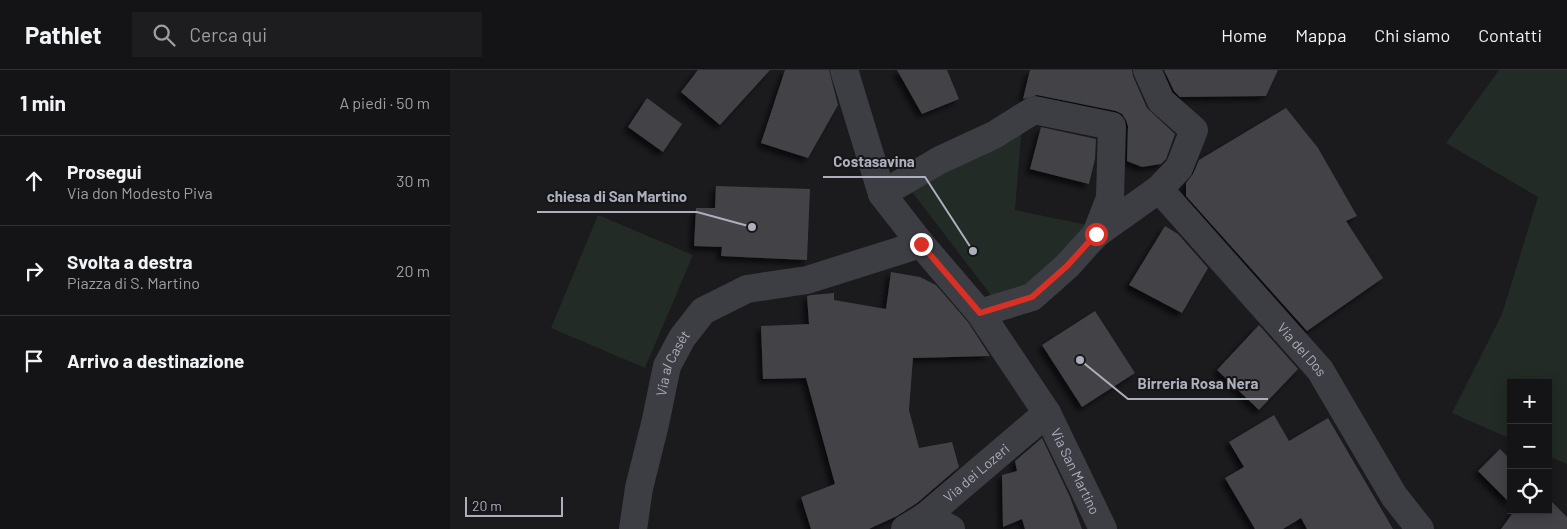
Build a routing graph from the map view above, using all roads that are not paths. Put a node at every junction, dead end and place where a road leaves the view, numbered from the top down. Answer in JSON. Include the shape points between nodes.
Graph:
{"nodes":[{"id":1,"x":844,"y":70,"type":"edge"},
{"id":2,"x":1147,"y":70,"type":"edge"},
{"id":3,"x":1158,"y":189,"type":"junction"},
{"id":4,"x":882,"y":194,"type":"junction"},
{"id":5,"x":1096,"y":234,"type":"junction"},
{"id":6,"x":921,"y":244,"type":"junction"},
{"id":7,"x":980,"y":313,"type":"junction"},
{"id":8,"x":1047,"y":413,"type":"junction"},
{"id":9,"x":915,"y":523,"type":"edge"},
{"id":10,"x":633,"y":529,"type":"edge"},
{"id":11,"x":951,"y":529,"type":"edge"},
{"id":12,"x":1103,"y":529,"type":"edge"},
{"id":13,"x":1420,"y":529,"type":"edge"}],
"edges":[{"from":1,"to":4,"type":"street"},
{"from":2,"to":3,"type":"street","via":[[1161,101],[1194,130],[1179,168]]},
{"from":3,"to":5,"type":"street"},
{"from":3,"to":13,"type":"street","name":"Via del Dos","via":[[1320,370],[1394,496]]},
{"from":4,"to":5,"type":"street","via":[[940,160],[994,135],[1034,110],[1112,126],[1110,198]]},
{"from":4,"to":6,"type":"street","name":"Via San Martino"},
{"from":5,"to":7,"type":"street","via":[[1032,297]]},
{"from":6,"to":7,"type":"street","name":"Via San Martino"},
{"from":6,"to":10,"type":"street","name":"Via al Casét","via":[[807,280],[748,289],[703,312],[682,338],[667,366]]},
{"from":7,"to":8,"type":"street","name":"Via San Martino"},
{"from":8,"to":9,"type":"street","name":"Via dei Lozeri"},
{"from":8,"to":12,"type":"street","name":"Via San Martino"},
{"from":9,"to":11,"type":"street"}]}
